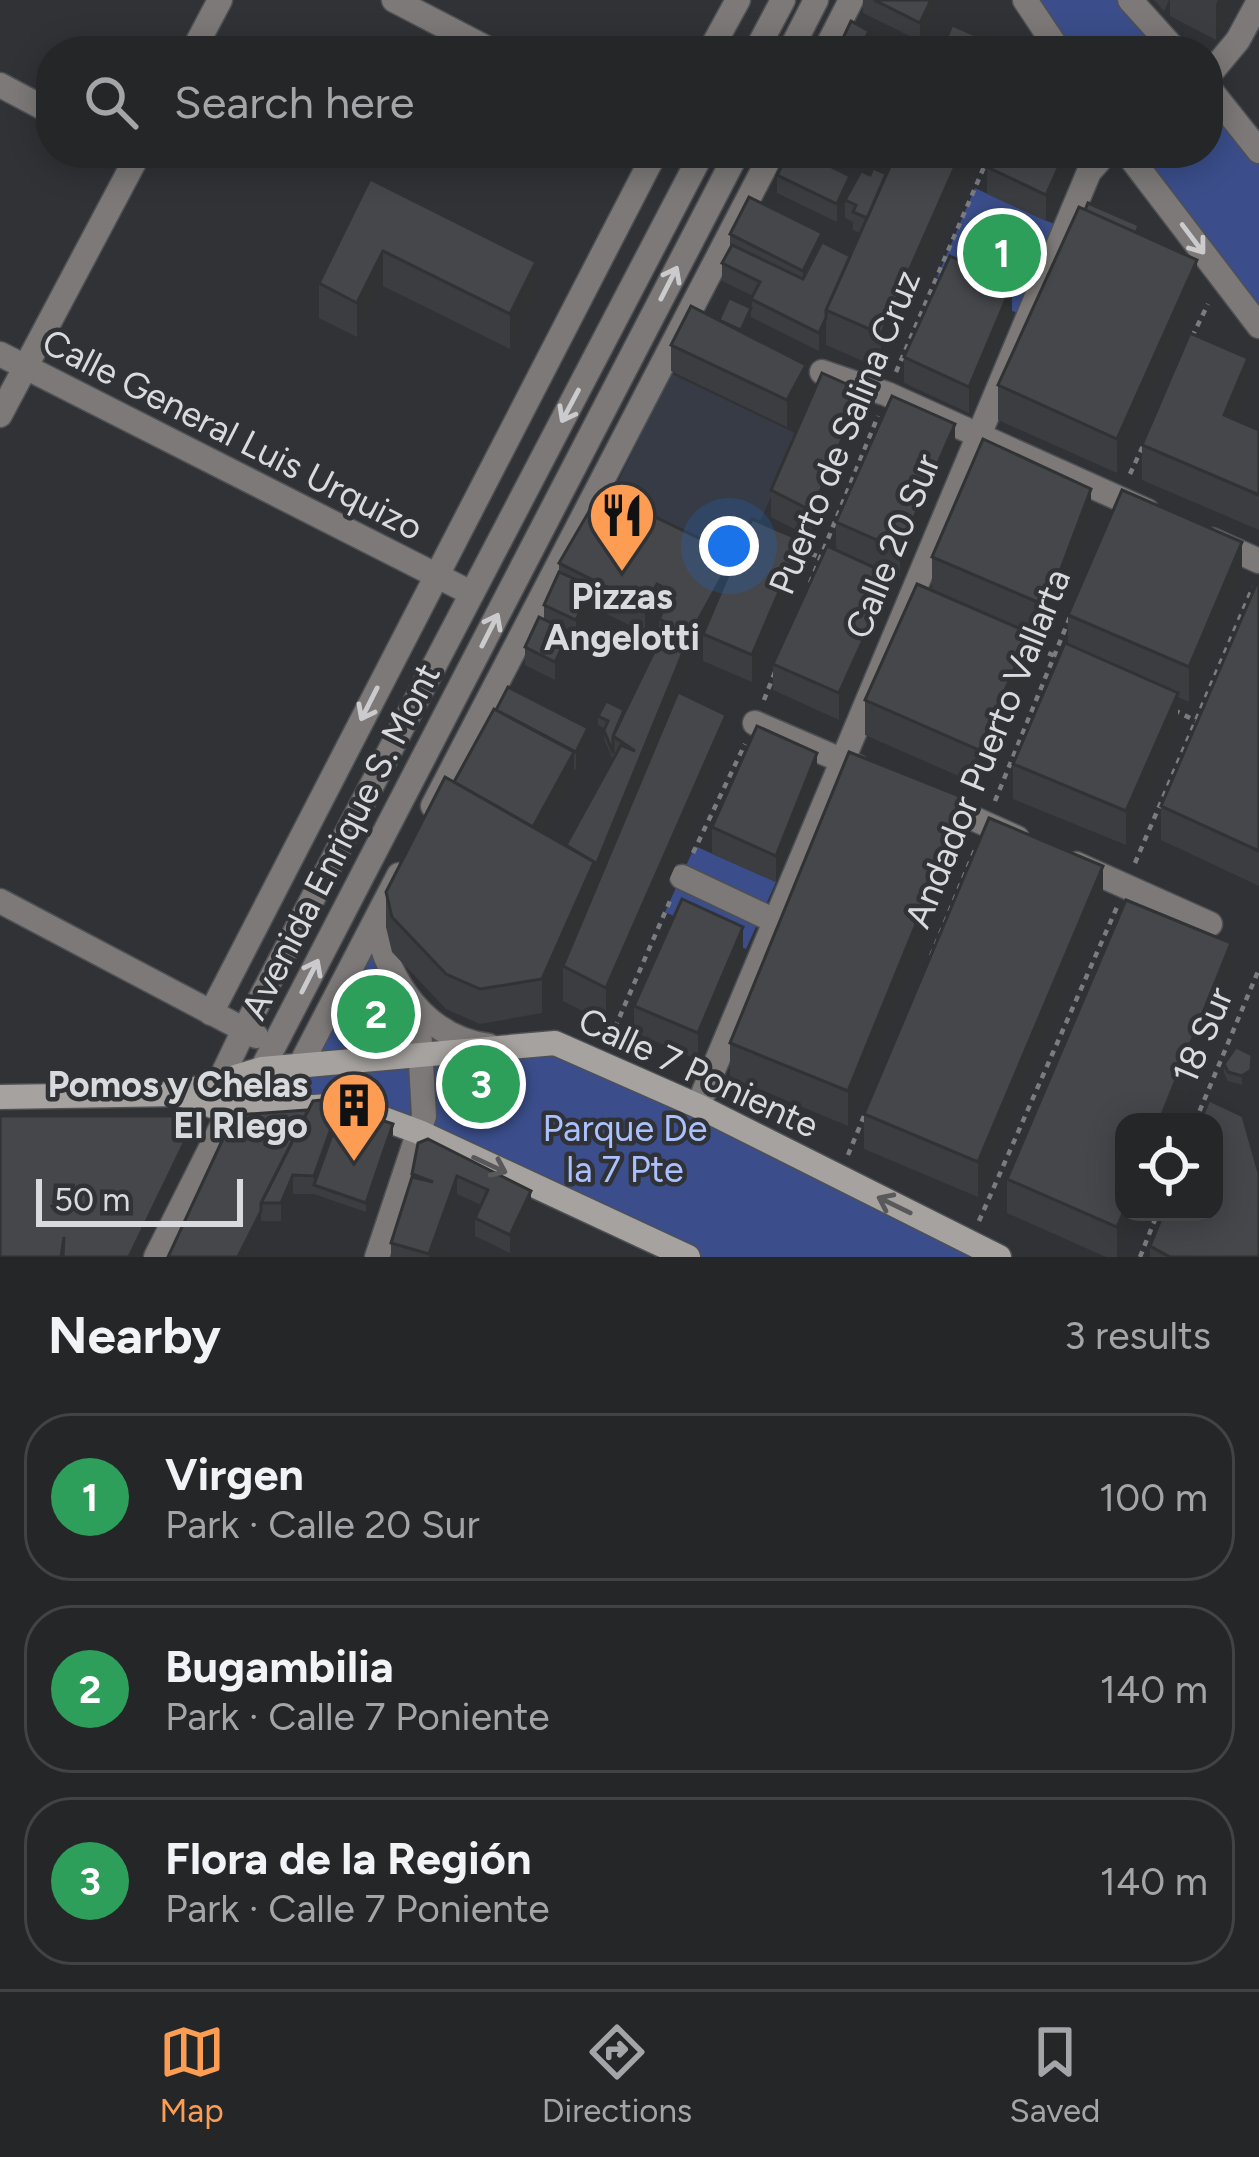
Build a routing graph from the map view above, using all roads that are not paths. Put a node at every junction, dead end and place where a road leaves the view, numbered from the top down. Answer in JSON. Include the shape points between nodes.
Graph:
{"nodes":[{"id":1,"x":220,"y":0,"type":"edge"},
{"id":2,"x":394,"y":0,"type":"edge"},
{"id":3,"x":738,"y":0,"type":"edge"},
{"id":4,"x":783,"y":0,"type":"edge"},
{"id":5,"x":816,"y":0,"type":"edge"},
{"id":6,"x":851,"y":0,"type":"edge"},
{"id":7,"x":1025,"y":0,"type":"edge"},
{"id":8,"x":1130,"y":0,"type":"edge"},
{"id":9,"x":1259,"y":1,"type":"edge"},
{"id":10,"x":201,"y":36,"type":"edge"},
{"id":11,"x":463,"y":36,"type":"edge"},
{"id":12,"x":718,"y":36,"type":"edge"},
{"id":13,"x":764,"y":36,"type":"edge"},
{"id":14,"x":798,"y":36,"type":"edge"},
{"id":15,"x":833,"y":36,"type":"edge"},
{"id":16,"x":1049,"y":36,"type":"edge"},
{"id":17,"x":1162,"y":36,"type":"edge"},
{"id":18,"x":1223,"y":58,"type":"edge"},
{"id":19,"x":0,"y":85,"type":"edge"},
{"id":20,"x":36,"y":104,"type":"edge"},
{"id":21,"x":1223,"y":106,"type":"edge"},
{"id":22,"x":1259,"y":151,"type":"edge"},
{"id":23,"x":128,"y":168,"type":"edge"},
{"id":24,"x":647,"y":168,"type":"edge"},
{"id":25,"x":694,"y":168,"type":"edge"},
{"id":26,"x":729,"y":168,"type":"edge"},
{"id":27,"x":764,"y":168,"type":"edge"},
{"id":28,"x":1093,"y":168,"type":"edge"},
{"id":29,"x":1138,"y":168,"type":"edge"},
{"id":30,"x":1259,"y":326,"type":"edge"},
{"id":31,"x":0,"y":354,"type":"edge"},
{"id":32,"x":25,"y":368,"type":"junction"},
{"id":33,"x":822,"y":372,"type":"edge"},
{"id":34,"x":0,"y":415,"type":"edge"},
{"id":35,"x":977,"y":435,"type":"junction"},
{"id":36,"x":1259,"y":561,"type":"edge"},
{"id":37,"x":433,"y":578,"type":"junction"},
{"id":38,"x":472,"y":593,"type":"junction"},
{"id":39,"x":755,"y":723,"type":"edge"},
{"id":40,"x":842,"y":760,"type":"junction"},
{"id":41,"x":883,"y":778,"type":"edge"},
{"id":42,"x":924,"y":796,"type":"edge"},
{"id":43,"x":308,"y":824,"type":"junction"},
{"id":44,"x":344,"y":838,"type":"junction"},
{"id":45,"x":682,"y":877,"type":"road end"},
{"id":46,"x":4,"y":905,"type":"edge"},
{"id":47,"x":376,"y":921,"type":"junction"},
{"id":48,"x":775,"y":921,"type":"junction"},
{"id":49,"x":1210,"y":924,"type":"dead end"},
{"id":50,"x":418,"y":1010,"type":"junction"},
{"id":51,"x":211,"y":1013,"type":"junction"},
{"id":52,"x":244,"y":1030,"type":"junction"},
{"id":53,"x":274,"y":1046,"type":"junction"},
{"id":54,"x":498,"y":1048,"type":"junction"},
{"id":55,"x":418,"y":1054,"type":"junction"},
{"id":56,"x":299,"y":1065,"type":"junction"},
{"id":57,"x":262,"y":1069,"type":"junction"},
{"id":58,"x":221,"y":1078,"type":"junction"},
{"id":59,"x":179,"y":1094,"type":"junction"},
{"id":60,"x":0,"y":1097,"type":"edge"},
{"id":61,"x":279,"y":1106,"type":"junction"},
{"id":62,"x":698,"y":1106,"type":"junction"},
{"id":63,"x":229,"y":1112,"type":"junction"},
{"id":64,"x":419,"y":1132,"type":"junction"},
{"id":65,"x":156,"y":1257,"type":"edge"},
{"id":66,"x":377,"y":1257,"type":"edge"},
{"id":67,"x":688,"y":1257,"type":"edge"},
{"id":68,"x":999,"y":1257,"type":"edge"}],
"edges":[{"from":1,"to":10,"type":"street"},
{"from":2,"to":11,"type":"street"},
{"from":3,"to":12,"type":"street"},
{"from":4,"to":13,"type":"street"},
{"from":5,"to":14,"type":"street"},
{"from":6,"to":15,"type":"street"},
{"from":7,"to":16,"type":"street"},
{"from":8,"to":17,"type":"street"},
{"from":9,"to":18,"type":"street"},
{"from":19,"to":20,"type":"street"},
{"from":21,"to":22,"type":"street"},
{"from":23,"to":32,"type":"street"},
{"from":24,"to":37,"type":"street"},
{"from":25,"to":38,"type":"street","name":"Avenida Enrique S. Mont","one_way":true},
{"from":53,"to":26,"type":"street","name":"Avenida Enrique S. Mont","one_way":true},
{"from":27,"to":47,"type":"street"},
{"from":28,"to":35,"type":"street","name":"Calle 20 Sur"},
{"from":29,"to":30,"type":"street","one_way":true},
{"from":31,"to":32,"type":"street","name":"Calle General Luis Urquizo"},
{"from":32,"to":34,"type":"street"},
{"from":32,"to":37,"type":"street","name":"Calle General Luis Urquizo"},
{"from":33,"to":35,"type":"street"},
{"from":35,"to":36,"type":"street"},
{"from":35,"to":40,"type":"street","name":"Calle 20 Sur"},
{"from":37,"to":38,"type":"street","name":"Calle General Luis Urquizo"},
{"from":37,"to":43,"type":"street","one_way":true},
{"from":38,"to":44,"type":"street","name":"Avenida Enrique S. Mont"},
{"from":39,"to":40,"type":"street"},
{"from":40,"to":41,"type":"street"},
{"from":40,"to":48,"type":"street","name":"Calle 20 Sur"},
{"from":42,"to":49,"type":"street"},
{"from":43,"to":44,"type":"street"},
{"from":43,"to":51,"type":"street"},
{"from":44,"to":52,"type":"street","name":"Avenida Enrique S. Mont"},
{"from":45,"to":48,"type":"street"},
{"from":46,"to":51,"type":"street"},
{"from":47,"to":50,"type":"street","via":[[390,967]]},
{"from":47,"to":56,"type":"street"},
{"from":48,"to":62,"type":"street","name":"Calle 20 Sur"},
{"from":50,"to":54,"type":"street","via":[[453,1038]]},
{"from":50,"to":55,"type":"street"},
{"from":51,"to":52,"type":"street"},
{"from":52,"to":53,"type":"street"},
{"from":52,"to":58,"type":"street","name":"Avenida Enrique S. Mont"},
{"from":53,"to":57,"type":"street","name":"Avenida Enrique S. Mont"},
{"from":54,"to":55,"type":"main road","name":"Calle 7 Poniente"},
{"from":54,"to":62,"type":"main road","name":"Calle 7 Poniente","via":[[555,1043]]},
{"from":55,"to":56,"type":"main road","name":"Calle 7 Poniente"},
{"from":55,"to":64,"type":"street","via":[[425,1093]]},
{"from":56,"to":57,"type":"main road","name":"Calle 7 Poniente"},
{"from":56,"to":61,"type":"street"},
{"from":57,"to":58,"type":"main road","name":"Calle 7 Poniente"},
{"from":57,"to":63,"type":"street","name":"Avenida Enrique S. Mont"},
{"from":58,"to":59,"type":"main road","name":"Calle 7 Poniente"},
{"from":58,"to":63,"type":"street"},
{"from":59,"to":60,"type":"main road"},
{"from":59,"to":63,"type":"main road"},
{"from":61,"to":63,"type":"main road"},
{"from":61,"to":64,"type":"main road","via":[[346,1105]]},
{"from":68,"to":62,"type":"main road","name":"Calle 7 Poniente","one_way":true},
{"from":63,"to":65,"type":"street","name":"Avenida Enrique S. Mont"},
{"from":64,"to":66,"type":"street"},
{"from":64,"to":67,"type":"main road","one_way":true}]}
